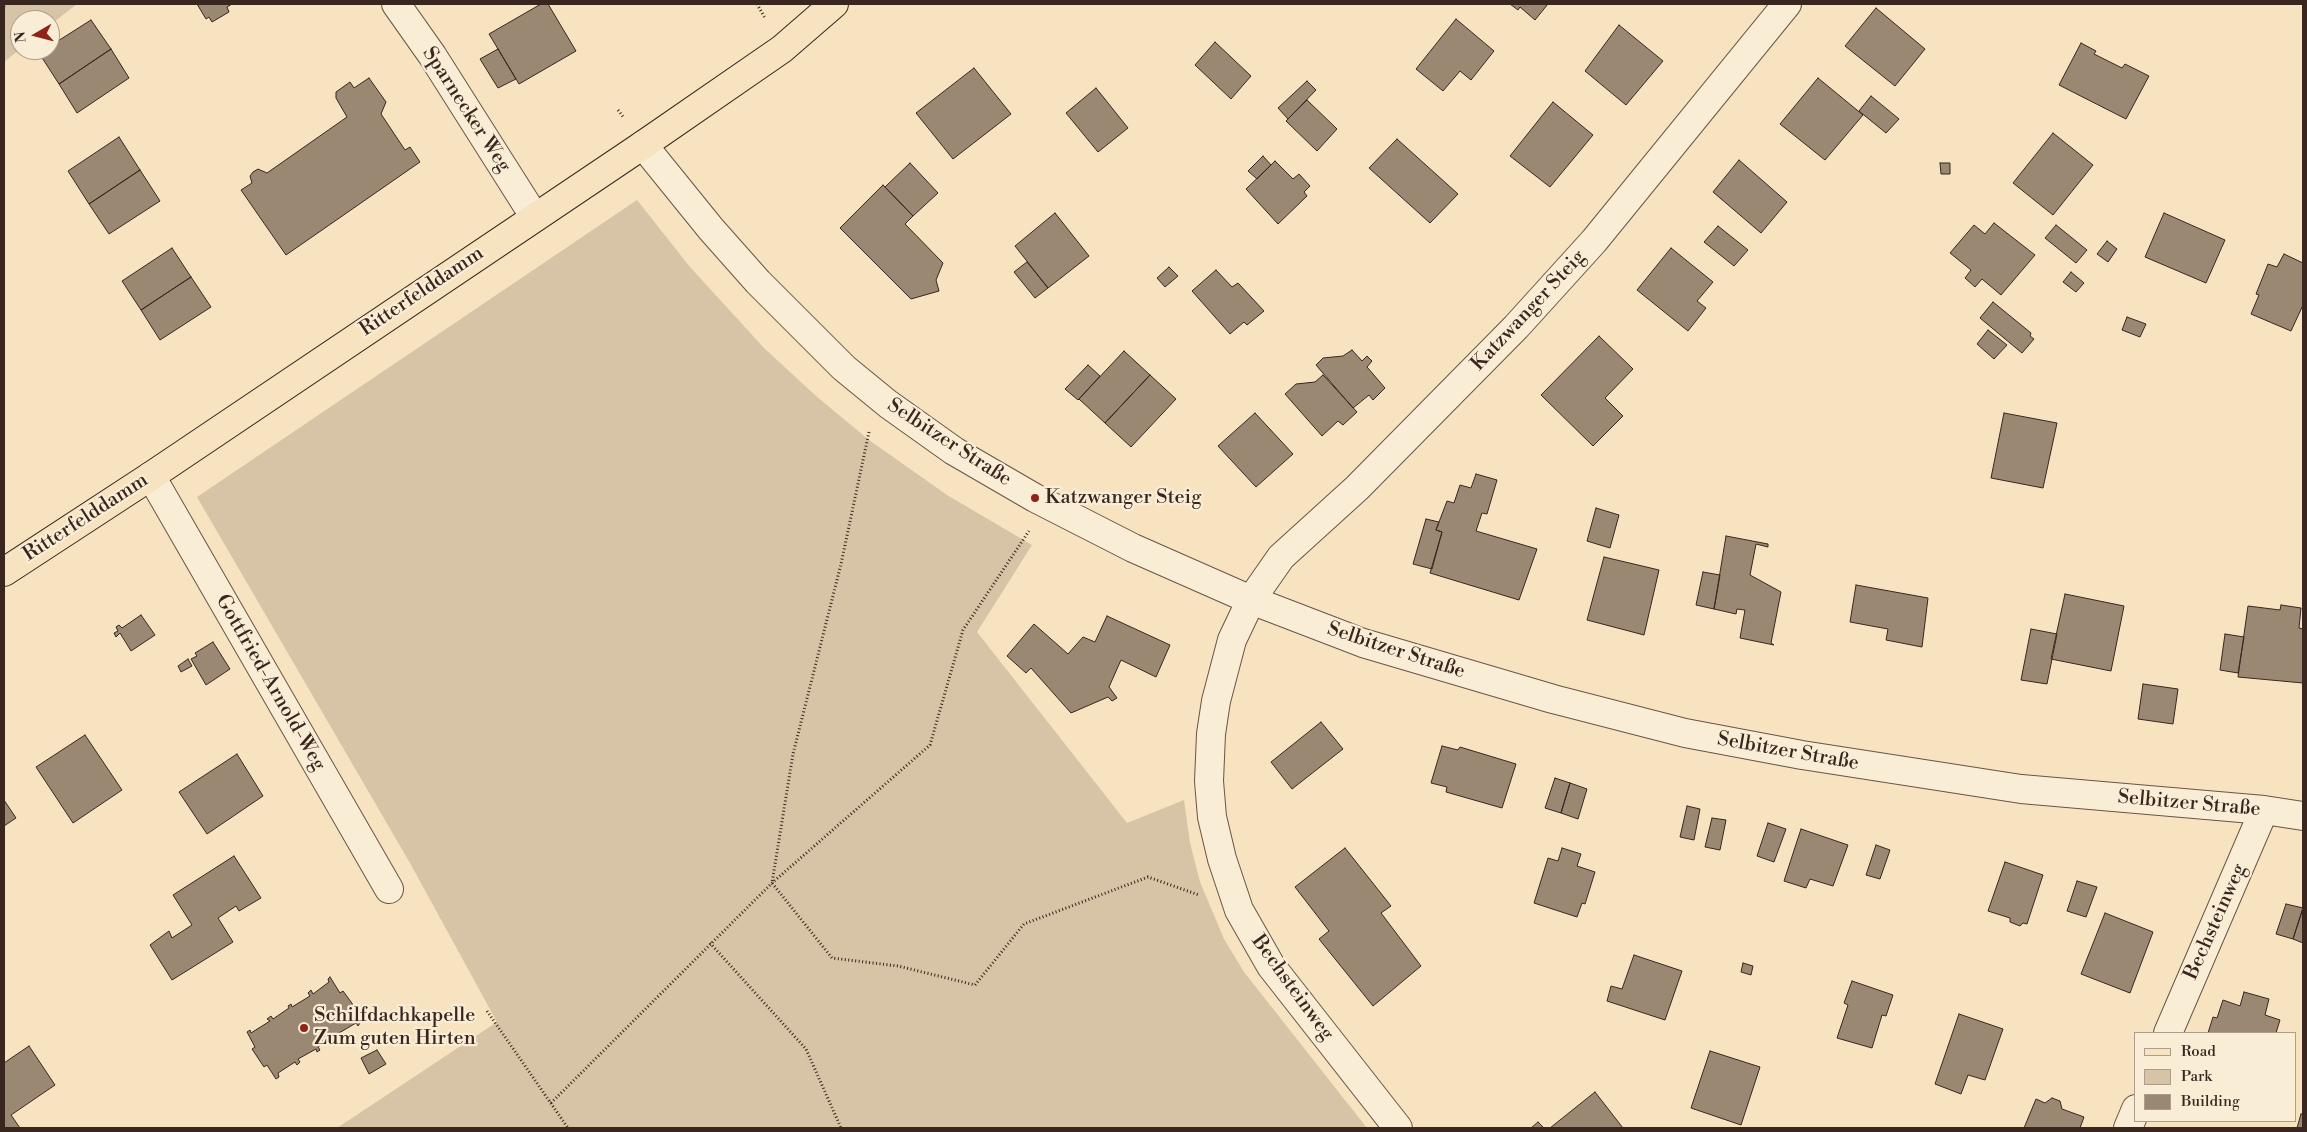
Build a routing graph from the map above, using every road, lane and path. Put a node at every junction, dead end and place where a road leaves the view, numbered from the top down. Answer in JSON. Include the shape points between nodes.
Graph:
{"nodes":[{"id":1,"x":7,"y":4,"type":"edge"},
{"id":2,"x":396,"y":4,"type":"edge"},
{"id":3,"x":757,"y":4,"type":"edge"},
{"id":4,"x":834,"y":4,"type":"edge"},
{"id":5,"x":1787,"y":4,"type":"edge"},
{"id":6,"x":4,"y":6,"type":"edge"},
{"id":7,"x":766,"y":19,"type":"dead end"},
{"id":8,"x":643,"y":145,"type":"junction"},
{"id":9,"x":534,"y":216,"type":"junction"},
{"id":10,"x":888,"y":404,"type":"junction"},
{"id":11,"x":150,"y":476,"type":"junction"},
{"id":12,"x":1046,"y":504,"type":"junction"},
{"id":13,"x":4,"y":572,"type":"edge"},
{"id":14,"x":1251,"y":600,"type":"junction"},
{"id":15,"x":2264,"y":810,"type":"junction"},
{"id":16,"x":2303,"y":816,"type":"edge"},
{"id":17,"x":772,"y":883,"type":"junction"},
{"id":18,"x":389,"y":889,"type":"dead end"},
{"id":19,"x":1239,"y":910,"type":"junction"},
{"id":20,"x":710,"y":943,"type":"junction"},
{"id":21,"x":487,"y":1010,"type":"dead end"},
{"id":22,"x":2168,"y":1032,"type":"edge"},
{"id":23,"x":551,"y":1102,"type":"junction"},
{"id":24,"x":2134,"y":1114,"type":"edge"},
{"id":25,"x":568,"y":1128,"type":"edge"},
{"id":26,"x":841,"y":1128,"type":"edge"},
{"id":27,"x":1398,"y":1128,"type":"edge"},
{"id":28,"x":2128,"y":1128,"type":"edge"}],
"edges":[{"from":1,"to":6,"type":"path"},
{"from":2,"to":9,"type":"street","name":"Sparnecker Weg"},
{"from":3,"to":7,"type":"path"},
{"from":4,"to":8,"type":"main road","name":"Ritterfelddamm","via":[[782,49]]},
{"from":5,"to":14,"type":"street","name":"Katzwanger Steig","via":[[1581,256],[1516,327],[1384,460],[1281,557]]},
{"from":8,"to":9,"type":"main road","name":"Ritterfelddamm"},
{"from":8,"to":10,"type":"street","name":"Selbitzer Straße","via":[[711,230],[758,282],[844,368]]},
{"from":9,"to":11,"type":"main road","name":"Ritterfelddamm"},
{"from":10,"to":12,"type":"street","name":"Selbitzer Straße","via":[[954,451]]},
{"from":10,"to":17,"type":"path","via":[[869,433],[841,564],[794,754]]},
{"from":11,"to":13,"type":"main road","name":"Ritterfelddamm"},
{"from":11,"to":18,"type":"street","name":"Gottfried-Arnold-Weg"},
{"from":12,"to":14,"type":"street","name":"Selbitzer Straße","via":[[1133,548]]},
{"from":12,"to":17,"type":"path","via":[[963,630],[930,745]]},
{"from":14,"to":15,"type":"street","name":"Selbitzer Straße","via":[[1363,643],[1552,699],[1684,733],[1802,756],[2021,789]]},
{"from":14,"to":19,"type":"street","name":"Bechsteinweg","via":[[1232,640],[1216,701],[1209,781],[1212,817]]},
{"from":15,"to":16,"type":"street","name":"Selbitzer Straße"},
{"from":15,"to":22,"type":"street","name":"Bechsteinweg"},
{"from":17,"to":19,"type":"path","via":[[832,958],[898,966],[975,985],[1024,924],[1148,877]]},
{"from":17,"to":20,"type":"path"},
{"from":19,"to":27,"type":"street","name":"Bechsteinweg","via":[[1271,966]]},
{"from":20,"to":23,"type":"path"},
{"from":20,"to":26,"type":"path","via":[[806,1049]]},
{"from":21,"to":23,"type":"path"},
{"from":23,"to":25,"type":"path"},
{"from":24,"to":28,"type":"street"}]}
